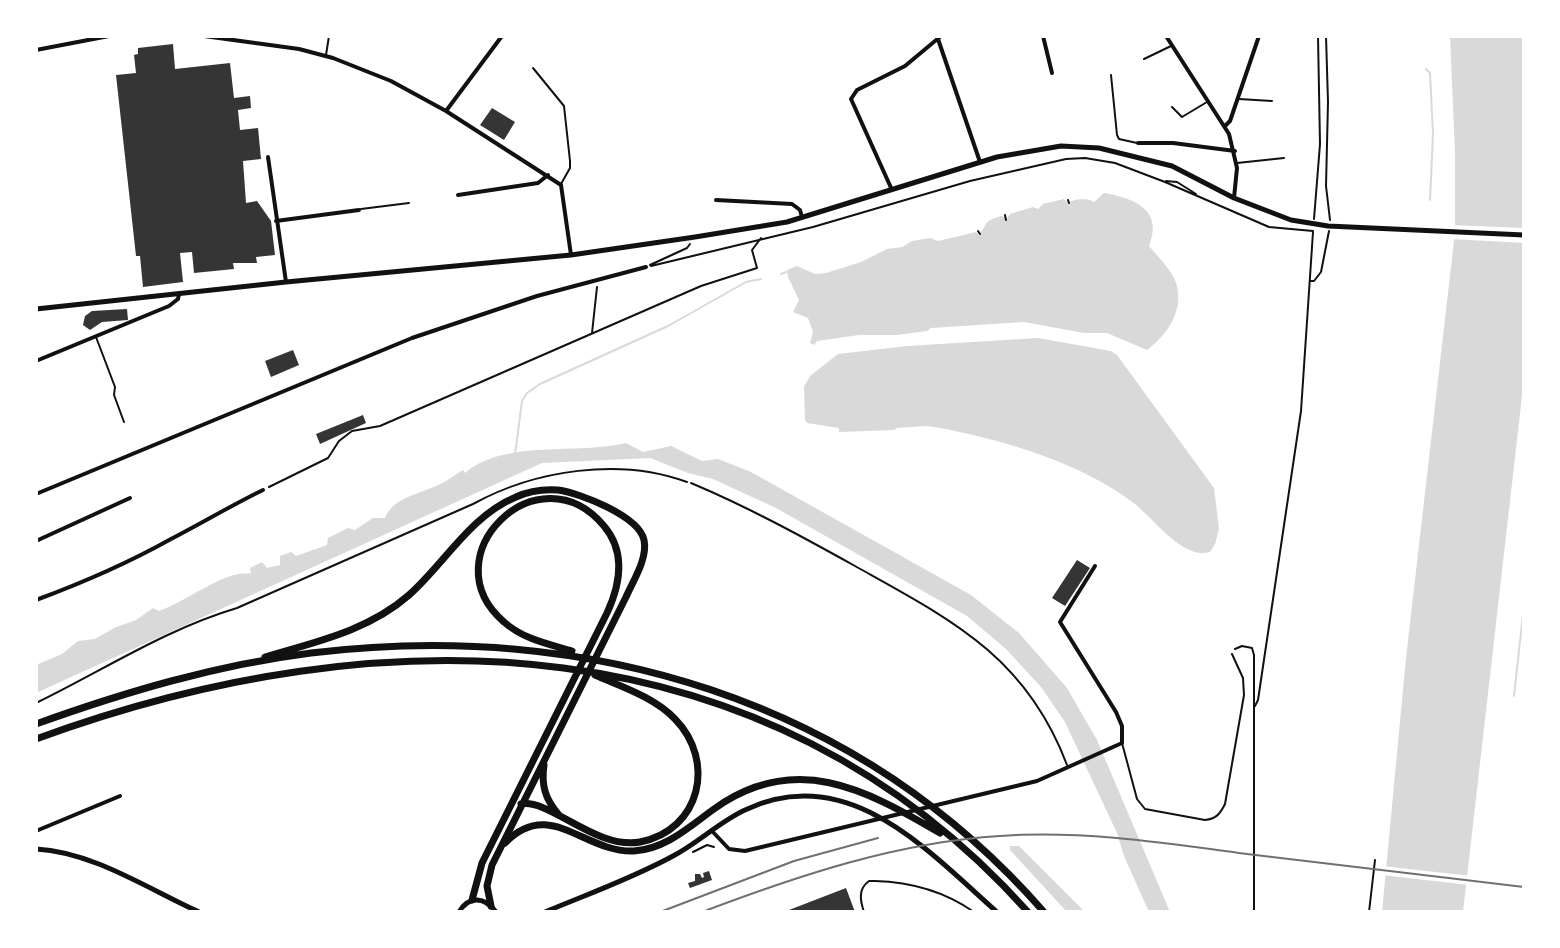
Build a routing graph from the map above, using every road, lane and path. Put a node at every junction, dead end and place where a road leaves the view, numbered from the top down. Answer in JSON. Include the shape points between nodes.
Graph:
{"nodes":[{"id":1,"x":109,"y":36,"type":"edge"},
{"id":2,"x":204,"y":36,"type":"edge"},
{"id":3,"x":329,"y":36,"type":"edge"},
{"id":4,"x":502,"y":36,"type":"edge"},
{"id":5,"x":1043,"y":36,"type":"edge"},
{"id":6,"x":1166,"y":36,"type":"edge"},
{"id":7,"x":1259,"y":36,"type":"edge"},
{"id":8,"x":1318,"y":36,"type":"edge"},
{"id":9,"x":1326,"y":36,"type":"edge"},
{"id":10,"x":940,"y":38,"type":"edge"},
{"id":11,"x":1172,"y":45,"type":"junction"},
{"id":12,"x":36,"y":50,"type":"edge"},
{"id":13,"x":325,"y":56,"type":"junction"},
{"id":14,"x":1144,"y":59,"type":"dead end"},
{"id":15,"x":533,"y":68,"type":"dead end"},
{"id":16,"x":1052,"y":73,"type":"dead end"},
{"id":17,"x":1111,"y":75,"type":"dead end"},
{"id":18,"x":1239,"y":99,"type":"junction"},
{"id":19,"x":1208,"y":101,"type":"junction"},
{"id":20,"x":1272,"y":101,"type":"dead end"},
{"id":21,"x":1172,"y":107,"type":"dead end"},
{"id":22,"x":446,"y":111,"type":"junction"},
{"id":23,"x":1225,"y":126,"type":"junction"},
{"id":24,"x":1138,"y":143,"type":"joint"},
{"id":25,"x":1235,"y":151,"type":"junction"},
{"id":26,"x":268,"y":157,"type":"dead end"},
{"id":27,"x":1284,"y":158,"type":"dead end"},
{"id":28,"x":980,"y":162,"type":"junction"},
{"id":29,"x":1237,"y":163,"type":"junction"},
{"id":30,"x":548,"y":175,"type":"junction"},
{"id":31,"x":561,"y":185,"type":"junction"},
{"id":32,"x":892,"y":190,"type":"junction"},
{"id":33,"x":458,"y":195,"type":"dead end"},
{"id":34,"x":1234,"y":198,"type":"junction"},
{"id":35,"x":716,"y":200,"type":"dead end"},
{"id":36,"x":409,"y":203,"type":"dead end"},
{"id":37,"x":359,"y":210,"type":"joint"},
{"id":38,"x":803,"y":218,"type":"junction"},
{"id":39,"x":276,"y":221,"type":"junction"},
{"id":40,"x":1315,"y":226,"type":"junction"},
{"id":41,"x":1524,"y":235,"type":"edge"},
{"id":42,"x":695,"y":237,"type":"junction"},
{"id":43,"x":762,"y":237,"type":"junction"},
{"id":44,"x":743,"y":242,"type":"junction"},
{"id":45,"x":752,"y":250,"type":"junction"},
{"id":46,"x":571,"y":255,"type":"junction"},
{"id":47,"x":646,"y":267,"type":"junction"},
{"id":48,"x":598,"y":280,"type":"junction"},
{"id":49,"x":1309,"y":281,"type":"junction"},
{"id":50,"x":286,"y":282,"type":"junction"},
{"id":51,"x":179,"y":294,"type":"junction"},
{"id":52,"x":36,"y":309,"type":"edge"},
{"id":53,"x":592,"y":334,"type":"junction"},
{"id":54,"x":96,"y":336,"type":"junction"},
{"id":55,"x":36,"y":361,"type":"edge"},
{"id":56,"x":124,"y":422,"type":"dead end"},
{"id":57,"x":691,"y":483,"type":"joint"},
{"id":58,"x":263,"y":490,"type":"joint"},
{"id":59,"x":127,"y":492,"type":"dead end"},
{"id":60,"x":36,"y":494,"type":"edge"},
{"id":61,"x":130,"y":498,"type":"joint"},
{"id":62,"x":36,"y":541,"type":"edge"},
{"id":63,"x":1095,"y":566,"type":"dead end"},
{"id":64,"x":36,"y":600,"type":"edge"},
{"id":65,"x":1232,"y":654,"type":"joint"},
{"id":66,"x":604,"y":661,"type":"junction"},
{"id":67,"x":224,"y":668,"type":"junction"},
{"id":68,"x":582,"y":669,"type":"junction"},
{"id":69,"x":36,"y":703,"type":"edge"},
{"id":70,"x":1255,"y":706,"type":"junction"},
{"id":71,"x":36,"y":724,"type":"edge"},
{"id":72,"x":36,"y":739,"type":"edge"},
{"id":73,"x":1122,"y":743,"type":"junction"},
{"id":74,"x":545,"y":759,"type":"junction"},
{"id":75,"x":1070,"y":766,"type":"junction"},
{"id":76,"x":120,"y":796,"type":"dead end"},
{"id":77,"x":521,"y":804,"type":"junction"},
{"id":78,"x":507,"y":812,"type":"junction"},
{"id":79,"x":560,"y":817,"type":"junction"},
{"id":80,"x":36,"y":831,"type":"edge"},
{"id":81,"x":712,"y":831,"type":"junction"},
{"id":82,"x":962,"y":847,"type":"junction"},
{"id":83,"x":500,"y":848,"type":"junction"},
{"id":84,"x":36,"y":849,"type":"edge"},
{"id":85,"x":1375,"y":860,"type":"dead end"},
{"id":86,"x":472,"y":900,"type":"junction"},
{"id":87,"x":985,"y":901,"type":"junction"},
{"id":88,"x":493,"y":909,"type":"edge"},
{"id":89,"x":199,"y":912,"type":"edge"},
{"id":90,"x":459,"y":912,"type":"edge"},
{"id":91,"x":545,"y":912,"type":"edge"},
{"id":92,"x":864,"y":912,"type":"edge"},
{"id":93,"x":974,"y":912,"type":"edge"},
{"id":94,"x":991,"y":912,"type":"edge"},
{"id":95,"x":997,"y":912,"type":"edge"},
{"id":96,"x":1028,"y":912,"type":"edge"},
{"id":97,"x":1044,"y":912,"type":"edge"},
{"id":98,"x":1254,"y":912,"type":"edge"},
{"id":99,"x":1369,"y":912,"type":"edge"}],
"edges":[{"from":1,"to":12,"type":"street"},
{"from":2,"to":13,"type":"street"},
{"from":3,"to":13,"type":"lane"},
{"from":4,"to":22,"type":"street"},
{"from":5,"to":16,"type":"street"},
{"from":6,"to":11,"type":"street"},
{"from":7,"to":18,"type":"street"},
{"from":8,"to":40,"type":"path"},
{"from":9,"to":49,"type":"path","via":[[1329,231],[1321,272]]},
{"from":10,"to":28,"type":"street"},
{"from":10,"to":32,"type":"street","via":[[900,70],[854,92],[851,99]]},
{"from":11,"to":14,"type":"lane"},
{"from":11,"to":19,"type":"street"},
{"from":13,"to":22,"type":"street","via":[[391,81]]},
{"from":15,"to":31,"type":"lane","via":[[565,110],[570,168]]},
{"from":17,"to":24,"type":"lane","via":[[1117,135]]},
{"from":18,"to":20,"type":"lane"},
{"from":18,"to":23,"type":"street"},
{"from":19,"to":21,"type":"lane","via":[[1182,117]]},
{"from":19,"to":23,"type":"street"},
{"from":22,"to":30,"type":"street"},
{"from":23,"to":25,"type":"street"},
{"from":24,"to":25,"type":"street"},
{"from":25,"to":29,"type":"street"},
{"from":26,"to":39,"type":"street"},
{"from":27,"to":29,"type":"lane"},
{"from":28,"to":32,"type":"main road"},
{"from":28,"to":34,"type":"main road","via":[[1045,148],[1099,148],[1172,166]]},
{"from":29,"to":34,"type":"street"},
{"from":30,"to":31,"type":"street"},
{"from":30,"to":33,"type":"street","via":[[538,183]]},
{"from":31,"to":46,"type":"street"},
{"from":32,"to":38,"type":"main road"},
{"from":34,"to":40,"type":"main road"},
{"from":35,"to":38,"type":"street","via":[[792,204]]},
{"from":36,"to":37,"type":"lane"},
{"from":37,"to":39,"type":"street"},
{"from":38,"to":42,"type":"main road"},
{"from":39,"to":50,"type":"street"},
{"from":40,"to":41,"type":"main road"},
{"from":40,"to":43,"type":"path","via":[[1269,227],[1115,163],[1085,158],[970,181]]},
{"from":40,"to":49,"type":"path"},
{"from":42,"to":46,"type":"main road"},
{"from":42,"to":47,"type":"path","via":[[687,248]]},
{"from":43,"to":44,"type":"path"},
{"from":43,"to":45,"type":"path"},
{"from":44,"to":45,"type":"path"},
{"from":44,"to":47,"type":"path"},
{"from":45,"to":53,"type":"path","via":[[757,268],[701,286]]},
{"from":46,"to":50,"type":"main road"},
{"from":47,"to":48,"type":"street"},
{"from":48,"to":53,"type":"path"},
{"from":48,"to":60,"type":"street","via":[[412,338]]},
{"from":49,"to":70,"type":"path","via":[[1301,411]]},
{"from":50,"to":51,"type":"main road"},
{"from":51,"to":52,"type":"main road"},
{"from":51,"to":54,"type":"street","via":[[169,306]]},
{"from":53,"to":58,"type":"path","via":[[380,426],[352,431],[328,458]]},
{"from":54,"to":55,"type":"street"},
{"from":54,"to":56,"type":"lane"},
{"from":57,"to":69,"type":"path","via":[[655,472],[564,472],[502,488],[212,615]]},
{"from":57,"to":75,"type":"lane","via":[[797,534],[964,629],[1026,690]]},
{"from":58,"to":64,"type":"street","via":[[171,540]]},
{"from":59,"to":61,"type":"lane"},
{"from":61,"to":62,"type":"street"},
{"from":63,"to":73,"type":"street","via":[[1060,622],[1116,712]]},
{"from":65,"to":70,"type":"path","via":[[1242,646],[1252,648]]},
{"from":65,"to":73,"type":"lane","via":[[1243,678],[1243,711],[1225,804],[1214,819],[1145,809],[1137,799]]},
{"from":66,"to":67,"type":"highway","via":[[526,649],[426,645],[320,652]]},
{"from":66,"to":78,"type":"highway","via":[[524,635],[491,608],[481,586],[480,557],[487,536],[505,514],[531,501],[561,500],[583,508],[609,532],[619,577],[596,636],[568,693]]},
{"from":66,"to":97,"type":"highway","via":[[720,692],[843,748],[940,813]]},
{"from":67,"to":71,"type":"highway"},
{"from":67,"to":74,"type":"highway","via":[[327,639],[378,617],[421,584],[492,511],[518,496],[545,490],[570,493],[632,521],[645,547]]},
{"from":68,"to":72,"type":"highway","via":[[465,659],[325,666],[173,695]]},
{"from":68,"to":79,"type":"highway","via":[[650,700],[675,719],[695,749],[698,785],[679,822],[644,841],[608,839]]},
{"from":68,"to":82,"type":"highway","via":[[692,695],[785,732],[877,782]]},
{"from":70,"to":98,"type":"path"},
{"from":73,"to":75,"type":"street"},
{"from":74,"to":77,"type":"highway"},
{"from":74,"to":79,"type":"highway","via":[[544,790]]},
{"from":75,"to":81,"type":"street","via":[[1037,781],[737,852]]},
{"from":76,"to":80,"type":"street"},
{"from":77,"to":78,"type":"highway"},
{"from":77,"to":79,"type":"highway"},
{"from":77,"to":83,"type":"highway"},
{"from":78,"to":86,"type":"highway","via":[[482,863]]},
{"from":81,"to":87,"type":"main road","via":[[768,802],[797,797],[836,800],[861,808],[924,845]]},
{"from":81,"to":91,"type":"main road","via":[[657,864]]},
{"from":82,"to":83,"type":"highway","via":[[873,795],[840,784],[801,780],[744,792],[670,840],[645,849],[611,848],[543,824],[517,832]]},
{"from":82,"to":96,"type":"highway"},
{"from":83,"to":88,"type":"highway","via":[[487,880]]},
{"from":84,"to":89,"type":"main road","via":[[91,862]]},
{"from":85,"to":99,"type":"path"},
{"from":86,"to":88,"type":"main road"},
{"from":86,"to":90,"type":"main road"},
{"from":87,"to":94,"type":"main road"},
{"from":87,"to":95,"type":"main road"},
{"from":92,"to":93,"type":"lane","via":[[861,898],[869,881],[909,883]]}]}
